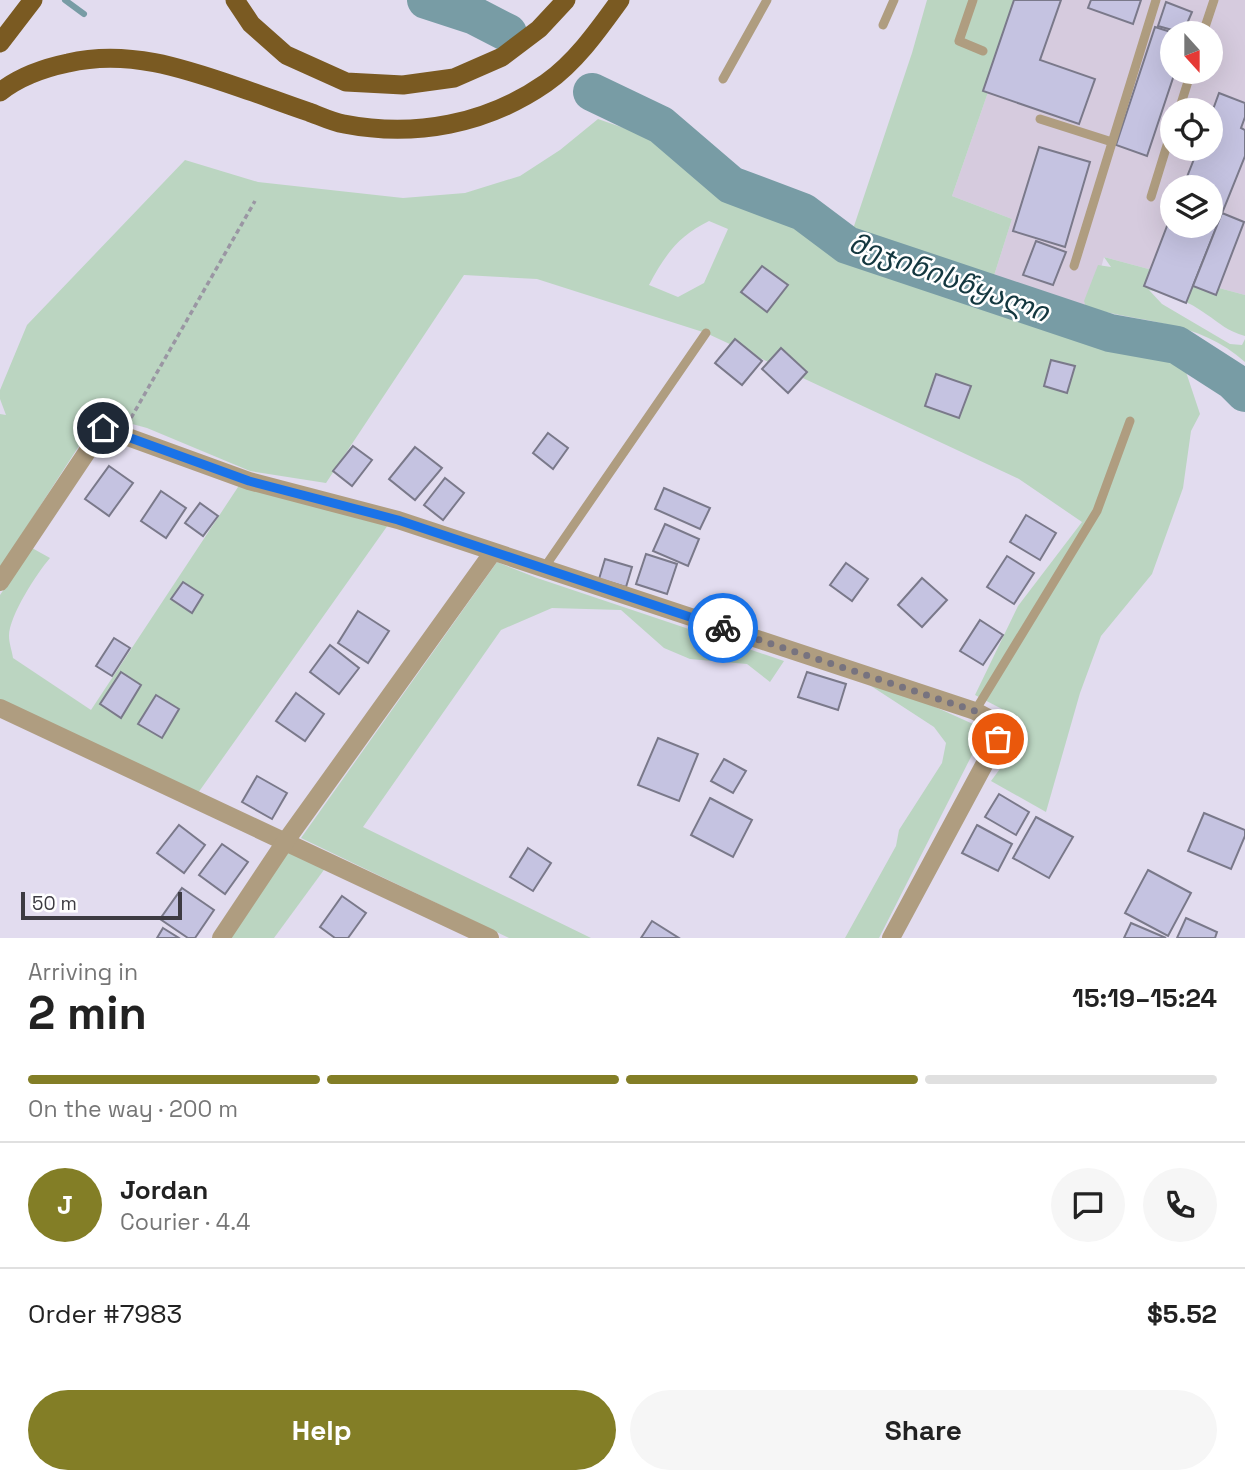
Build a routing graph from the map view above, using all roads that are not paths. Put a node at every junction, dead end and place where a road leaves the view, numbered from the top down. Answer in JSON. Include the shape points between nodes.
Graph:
{"nodes":[{"id":1,"x":33,"y":0,"type":"edge"},
{"id":2,"x":235,"y":0,"type":"edge"},
{"id":3,"x":566,"y":0,"type":"edge"},
{"id":4,"x":620,"y":0,"type":"edge"},
{"id":5,"x":767,"y":0,"type":"edge"},
{"id":6,"x":894,"y":0,"type":"edge"},
{"id":7,"x":973,"y":0,"type":"edge"},
{"id":8,"x":1156,"y":0,"type":"edge"},
{"id":9,"x":1214,"y":0,"type":"edge"},
{"id":10,"x":1207,"y":21,"type":"edge"},
{"id":11,"x":883,"y":25,"type":"dead end"},
{"id":12,"x":0,"y":43,"type":"edge"},
{"id":13,"x":983,"y":51,"type":"dead end"},
{"id":14,"x":723,"y":79,"type":"dead end"},
{"id":15,"x":0,"y":92,"type":"edge"},
{"id":16,"x":1040,"y":119,"type":"dead end"},
{"id":17,"x":1112,"y":142,"type":"junction"},
{"id":18,"x":1162,"y":161,"type":"edge"},
{"id":19,"x":1151,"y":197,"type":"dead end"},
{"id":20,"x":1074,"y":267,"type":"dead end"},
{"id":21,"x":706,"y":333,"type":"dead end"},
{"id":22,"x":1130,"y":421,"type":"dead end"},
{"id":23,"x":493,"y":552,"type":"junction"},
{"id":24,"x":544,"y":568,"type":"junction"},
{"id":25,"x":0,"y":582,"type":"edge"},
{"id":26,"x":0,"y":708,"type":"edge"},
{"id":27,"x":975,"y":711,"type":"junction"},
{"id":28,"x":285,"y":842,"type":"junction"},
{"id":29,"x":221,"y":938,"type":"edge"},
{"id":30,"x":490,"y":938,"type":"edge"},
{"id":31,"x":891,"y":938,"type":"edge"}],
"edges":[{"from":1,"to":12,"type":"highway"},
{"from":2,"to":3,"type":"highway","via":[[251,24],[286,55],[346,82],[404,85],[454,78],[502,57],[539,29]]},
{"from":4,"to":15,"type":"highway","via":[[594,36],[548,81],[507,107],[457,124],[400,129],[343,124],[207,76],[153,61],[113,57],[46,67]]},
{"from":5,"to":14,"type":"lane"},
{"from":6,"to":11,"type":"lane"},
{"from":7,"to":13,"type":"lane","via":[[959,41]]},
{"from":8,"to":17,"type":"lane"},
{"from":9,"to":10,"type":"lane"},
{"from":16,"to":17,"type":"lane"},
{"from":17,"to":20,"type":"lane"},
{"from":18,"to":19,"type":"lane"},
{"from":21,"to":24,"type":"lane"},
{"from":22,"to":27,"type":"lane","via":[[1097,511]]},
{"from":23,"to":24,"type":"street"},
{"from":23,"to":25,"type":"street","via":[[398,520],[249,481],[103,428]]},
{"from":23,"to":28,"type":"street"},
{"from":24,"to":27,"type":"street"},
{"from":26,"to":28,"type":"street"},
{"from":27,"to":31,"type":"street","via":[[990,719],[998,739]]},
{"from":28,"to":29,"type":"street"},
{"from":28,"to":30,"type":"street"}]}
